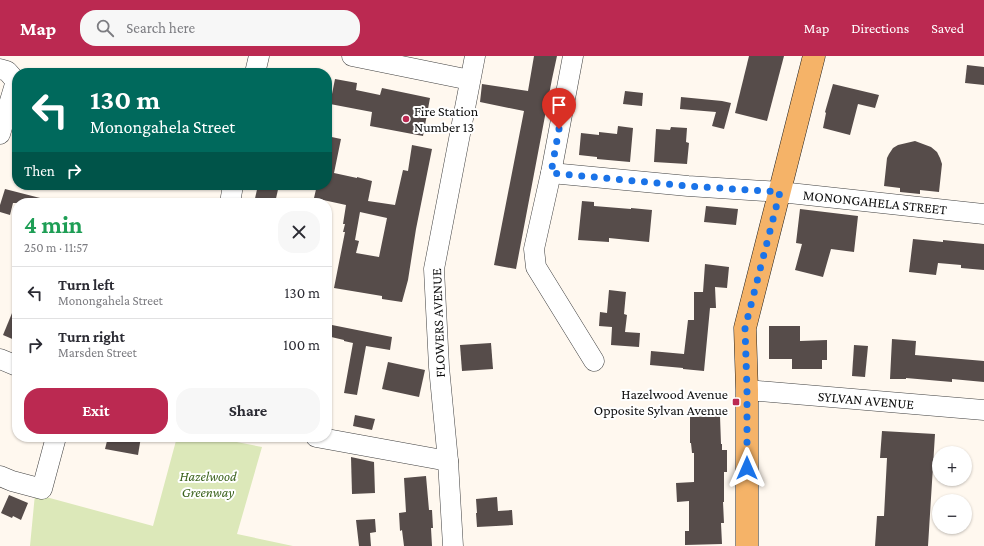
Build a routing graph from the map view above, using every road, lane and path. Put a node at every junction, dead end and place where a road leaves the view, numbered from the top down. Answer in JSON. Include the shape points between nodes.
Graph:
{"nodes":[{"id":1,"x":259,"y":56,"type":"edge"},
{"id":2,"x":352,"y":56,"type":"edge"},
{"id":3,"x":475,"y":56,"type":"edge"},
{"id":4,"x":573,"y":56,"type":"edge"},
{"id":5,"x":814,"y":56,"type":"edge"},
{"id":6,"x":256,"y":68,"type":"edge"},
{"id":7,"x":0,"y":69,"type":"edge"},
{"id":8,"x":12,"y":77,"type":"edge"},
{"id":9,"x":470,"y":80,"type":"junction"},
{"id":10,"x":12,"y":94,"type":"edge"},
{"id":11,"x":0,"y":134,"type":"edge"},
{"id":12,"x":551,"y":173,"type":"junction"},
{"id":13,"x":780,"y":192,"type":"junction"},
{"id":14,"x":984,"y":214,"type":"edge"},
{"id":15,"x":0,"y":359,"type":"edge"},
{"id":16,"x":594,"y":361,"type":"dead end"},
{"id":17,"x":12,"y":364,"type":"edge"},
{"id":18,"x":747,"y":390,"type":"junction"},
{"id":19,"x":984,"y":410,"type":"edge"},
{"id":20,"x":332,"y":440,"type":"edge"},
{"id":21,"x":55,"y":442,"type":"edge"},
{"id":22,"x":448,"y":461,"type":"junction"},
{"id":23,"x":0,"y":476,"type":"edge"},
{"id":24,"x":453,"y":546,"type":"edge"},
{"id":25,"x":747,"y":546,"type":"edge"}],
"edges":[{"from":1,"to":6,"type":"street"},
{"from":2,"to":9,"type":"street"},
{"from":3,"to":9,"type":"street","name":"FLOWERS AVENUE"},
{"from":4,"to":12,"type":"street"},
{"from":5,"to":13,"type":"main road"},
{"from":7,"to":8,"type":"street","via":[[7,71]]},
{"from":9,"to":22,"type":"street","name":"FLOWERS AVENUE","via":[[434,269],[439,367]]},
{"from":10,"to":11,"type":"street"},
{"from":12,"to":13,"type":"street","name":"MONONGAHELA STREET"},
{"from":12,"to":16,"type":"street","via":[[534,249],[536,267]]},
{"from":13,"to":14,"type":"street","name":"MONONGAHELA STREET"},
{"from":13,"to":18,"type":"main road","via":[[745,328]]},
{"from":15,"to":17,"type":"street"},
{"from":18,"to":19,"type":"street","name":"SYLVAN AVENUE"},
{"from":18,"to":25,"type":"main road"},
{"from":20,"to":22,"type":"street"},
{"from":21,"to":23,"type":"street","via":[[42,489]]},
{"from":22,"to":24,"type":"street","name":"FLOWERS AVENUE"}]}
